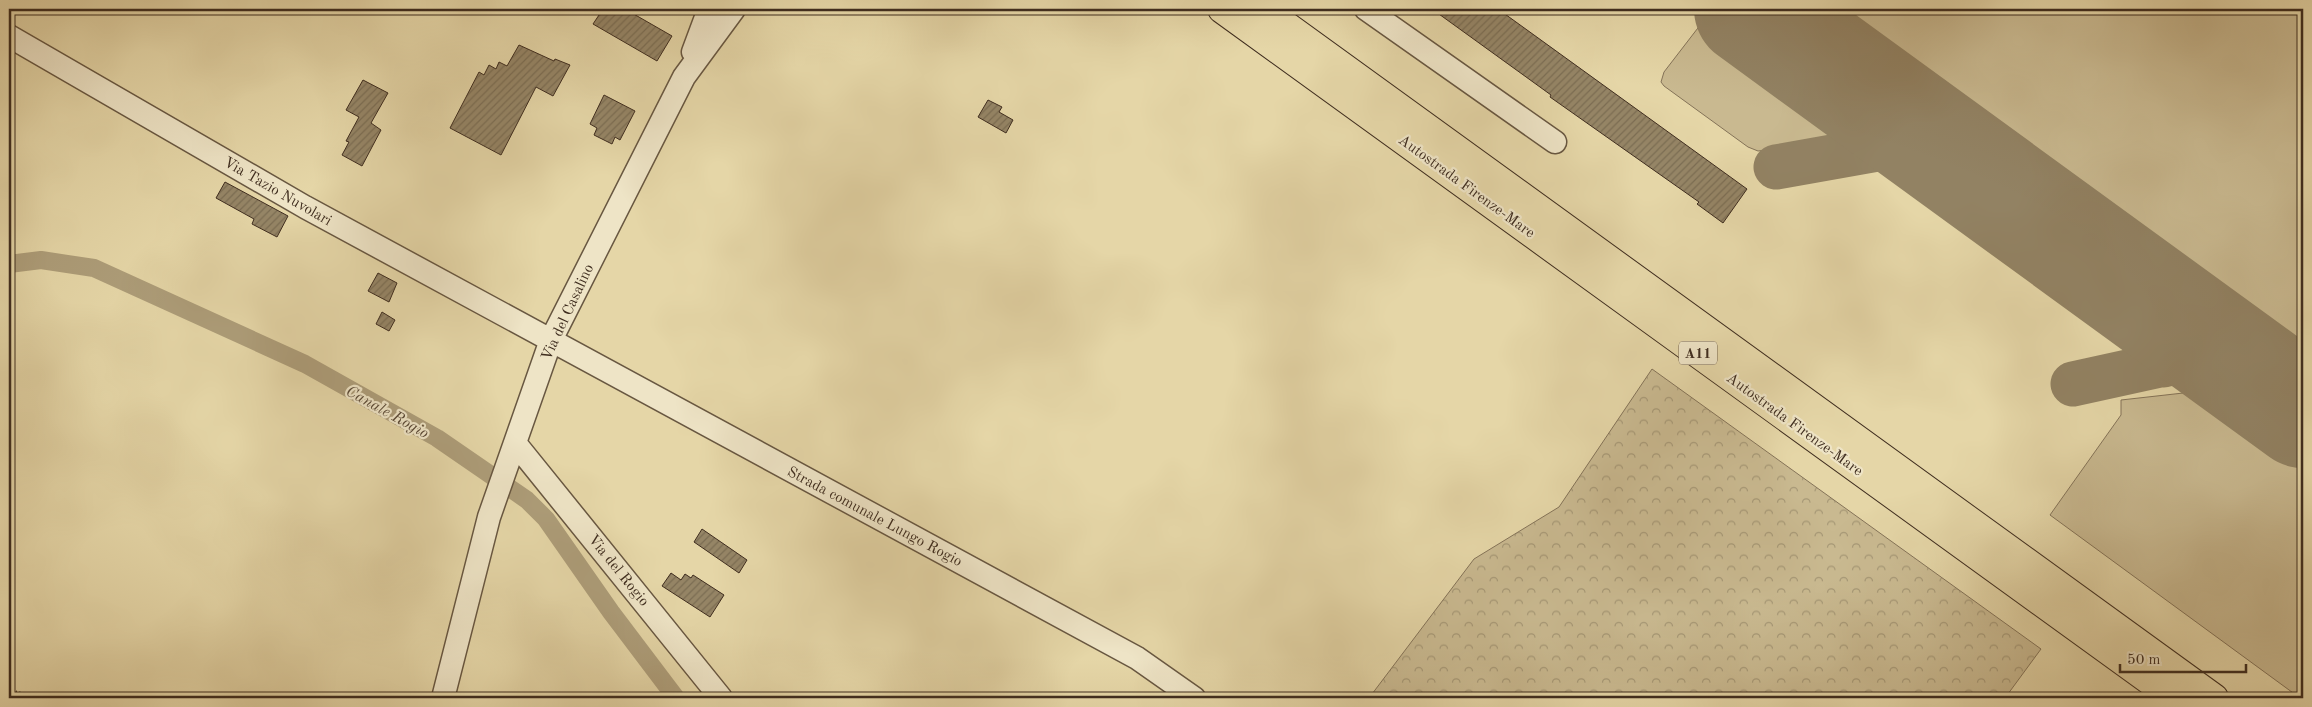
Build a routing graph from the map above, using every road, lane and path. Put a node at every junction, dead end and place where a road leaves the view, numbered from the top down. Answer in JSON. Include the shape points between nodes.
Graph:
{"nodes":[{"id":1,"x":709,"y":9,"type":"edge"},
{"id":2,"x":734,"y":9,"type":"edge"},
{"id":3,"x":1222,"y":9,"type":"edge"},
{"id":4,"x":1263,"y":9,"type":"edge"},
{"id":5,"x":1366,"y":9,"type":"edge"},
{"id":6,"x":9,"y":36,"type":"edge"},
{"id":7,"x":684,"y":77,"type":"junction"},
{"id":8,"x":1555,"y":142,"type":"dead end"},
{"id":9,"x":551,"y":340,"type":"junction"},
{"id":10,"x":515,"y":443,"type":"junction"},
{"id":11,"x":9,"y":690,"type":"edge"},
{"id":12,"x":38,"y":698,"type":"edge"},
{"id":13,"x":443,"y":698,"type":"edge"},
{"id":14,"x":721,"y":698,"type":"edge"},
{"id":15,"x":1194,"y":698,"type":"edge"},
{"id":16,"x":2174,"y":698,"type":"edge"},
{"id":17,"x":2214,"y":698,"type":"edge"}],
"edges":[{"from":1,"to":7,"type":"street"},
{"from":2,"to":7,"type":"street","name":"Via del Casalino"},
{"from":3,"to":16,"type":"highway","name":"Autostrada Firenze-Mare","number":"A11"},
{"from":4,"to":17,"type":"highway","name":"Autostrada Firenze-Mare","number":"A11"},
{"from":5,"to":8,"type":"street"},
{"from":6,"to":9,"type":"street","name":"Via Tazio Nuvolari","via":[[305,207]]},
{"from":7,"to":9,"type":"street","name":"Via del Casalino"},
{"from":9,"to":10,"type":"street","name":"Via del Casalino"},
{"from":9,"to":15,"type":"street","name":"Strada comunale Lungo Rogio","via":[[1137,658]]},
{"from":10,"to":13,"type":"street","name":"Via del Casalino","via":[[497,494]]},
{"from":10,"to":14,"type":"street","name":"Via del Rogio"},
{"from":11,"to":12,"type":"path"}]}
